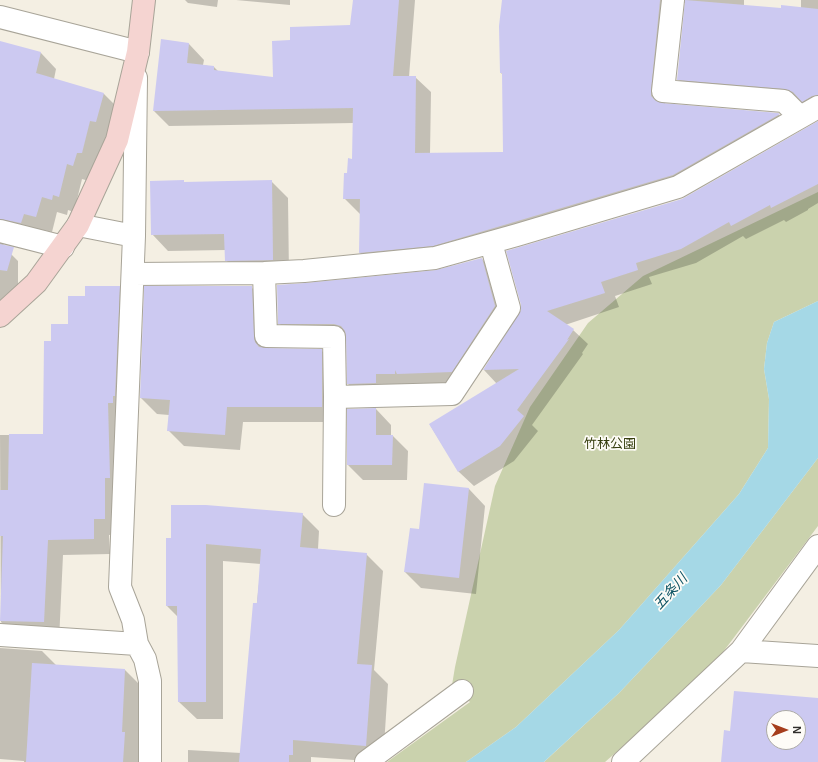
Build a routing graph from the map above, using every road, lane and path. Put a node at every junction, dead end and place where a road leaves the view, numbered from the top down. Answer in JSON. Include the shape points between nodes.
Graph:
{"nodes":[{"id":1,"x":144,"y":0,"type":"edge"},
{"id":2,"x":672,"y":0,"type":"edge"},
{"id":3,"x":0,"y":17,"type":"edge"},
{"id":4,"x":137,"y":55,"type":"junction"},
{"id":5,"x":809,"y":112,"type":"edge"},
{"id":6,"x":78,"y":225,"type":"junction"},
{"id":7,"x":0,"y":231,"type":"edge"},
{"id":8,"x":134,"y":236,"type":"junction"},
{"id":9,"x":491,"y":243,"type":"junction"},
{"id":10,"x":63,"y":247,"type":"junction"},
{"id":11,"x":264,"y":273,"type":"junction"},
{"id":12,"x":133,"y":274,"type":"junction"},
{"id":13,"x":0,"y":316,"type":"edge"},
{"id":14,"x":335,"y":397,"type":"junction"},
{"id":15,"x":334,"y":504,"type":"dead end"},
{"id":16,"x":818,"y":546,"type":"edge"},
{"id":17,"x":0,"y":635,"type":"edge"},
{"id":18,"x":137,"y":644,"type":"junction"},
{"id":19,"x":741,"y":651,"type":"junction"},
{"id":20,"x":818,"y":656,"type":"edge"},
{"id":21,"x":462,"y":691,"type":"dead end"},
{"id":22,"x":150,"y":762,"type":"edge"},
{"id":23,"x":366,"y":762,"type":"edge"},
{"id":24,"x":623,"y":762,"type":"edge"}],
"edges":[{"from":1,"to":4,"type":"street"},
{"from":2,"to":5,"type":"street","via":[[663,91],[784,101]]},
{"from":3,"to":4,"type":"street"},
{"from":4,"to":6,"type":"street","via":[[117,140]]},
{"from":4,"to":8,"type":"street"},
{"from":5,"to":9,"type":"street","via":[[678,187]]},
{"from":6,"to":8,"type":"street"},
{"from":6,"to":10,"type":"street"},
{"from":7,"to":10,"type":"street"},
{"from":8,"to":12,"type":"street"},
{"from":9,"to":11,"type":"street","via":[[435,258]]},
{"from":9,"to":14,"type":"street","via":[[509,308],[452,394]]},
{"from":10,"to":13,"type":"street","via":[[36,283]]},
{"from":11,"to":12,"type":"street"},
{"from":11,"to":14,"type":"street","via":[[266,336],[334,337]]},
{"from":12,"to":18,"type":"street","via":[[120,587],[133,620]]},
{"from":14,"to":15,"type":"street"},
{"from":16,"to":19,"type":"street"},
{"from":17,"to":18,"type":"street"},
{"from":18,"to":22,"type":"street","via":[[145,659],[150,681]]},
{"from":19,"to":20,"type":"street"},
{"from":19,"to":24,"type":"street"},
{"from":21,"to":23,"type":"street"}]}
